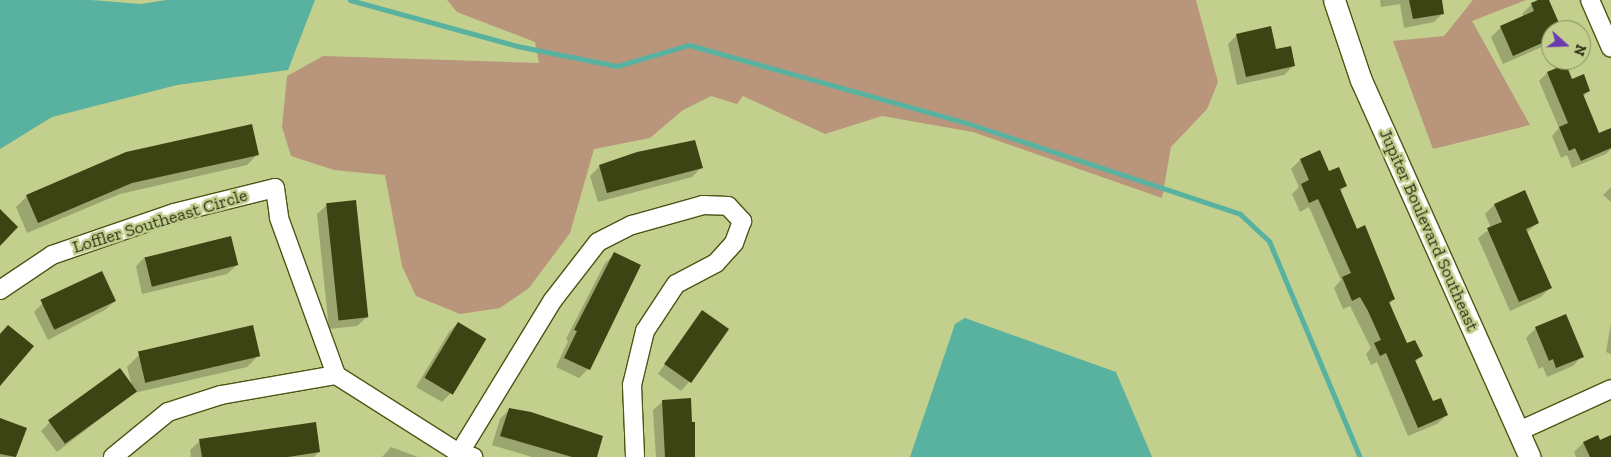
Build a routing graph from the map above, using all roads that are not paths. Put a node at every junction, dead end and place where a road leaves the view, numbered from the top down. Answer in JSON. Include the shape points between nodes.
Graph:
{"nodes":[{"id":1,"x":1334,"y":0,"type":"edge"},
{"id":2,"x":1590,"y":0,"type":"edge"},
{"id":3,"x":1607,"y":30,"type":"edge"},
{"id":4,"x":1611,"y":48,"type":"edge"},
{"id":5,"x":0,"y":290,"type":"edge"},
{"id":6,"x":336,"y":375,"type":"junction"},
{"id":7,"x":1611,"y":389,"type":"edge"},
{"id":8,"x":1519,"y":432,"type":"junction"},
{"id":9,"x":463,"y":456,"type":"edge"},
{"id":10,"x":113,"y":457,"type":"edge"},
{"id":11,"x":635,"y":457,"type":"edge"},
{"id":12,"x":1530,"y":457,"type":"edge"}],
"edges":[{"from":1,"to":8,"type":"street","name":"Jupiter Boulevard Southeast","via":[[1361,80]]},
{"from":2,"to":3,"type":"street"},
{"from":3,"to":4,"type":"street"},
{"from":5,"to":6,"type":"street","name":"Loffler Southeast Circle","via":[[52,255],[174,213],[275,188],[279,218]]},
{"from":6,"to":9,"type":"street"},
{"from":6,"to":10,"type":"street","via":[[221,395],[168,412]]},
{"from":7,"to":8,"type":"street"},
{"from":8,"to":12,"type":"street","name":"Jupiter Boulevard Southeast"},
{"from":9,"to":11,"type":"street","via":[[553,300],[598,242],[632,226],[703,205],[728,206],[742,221],[734,243],[716,263],[676,284],[645,331],[632,385]]}]}
